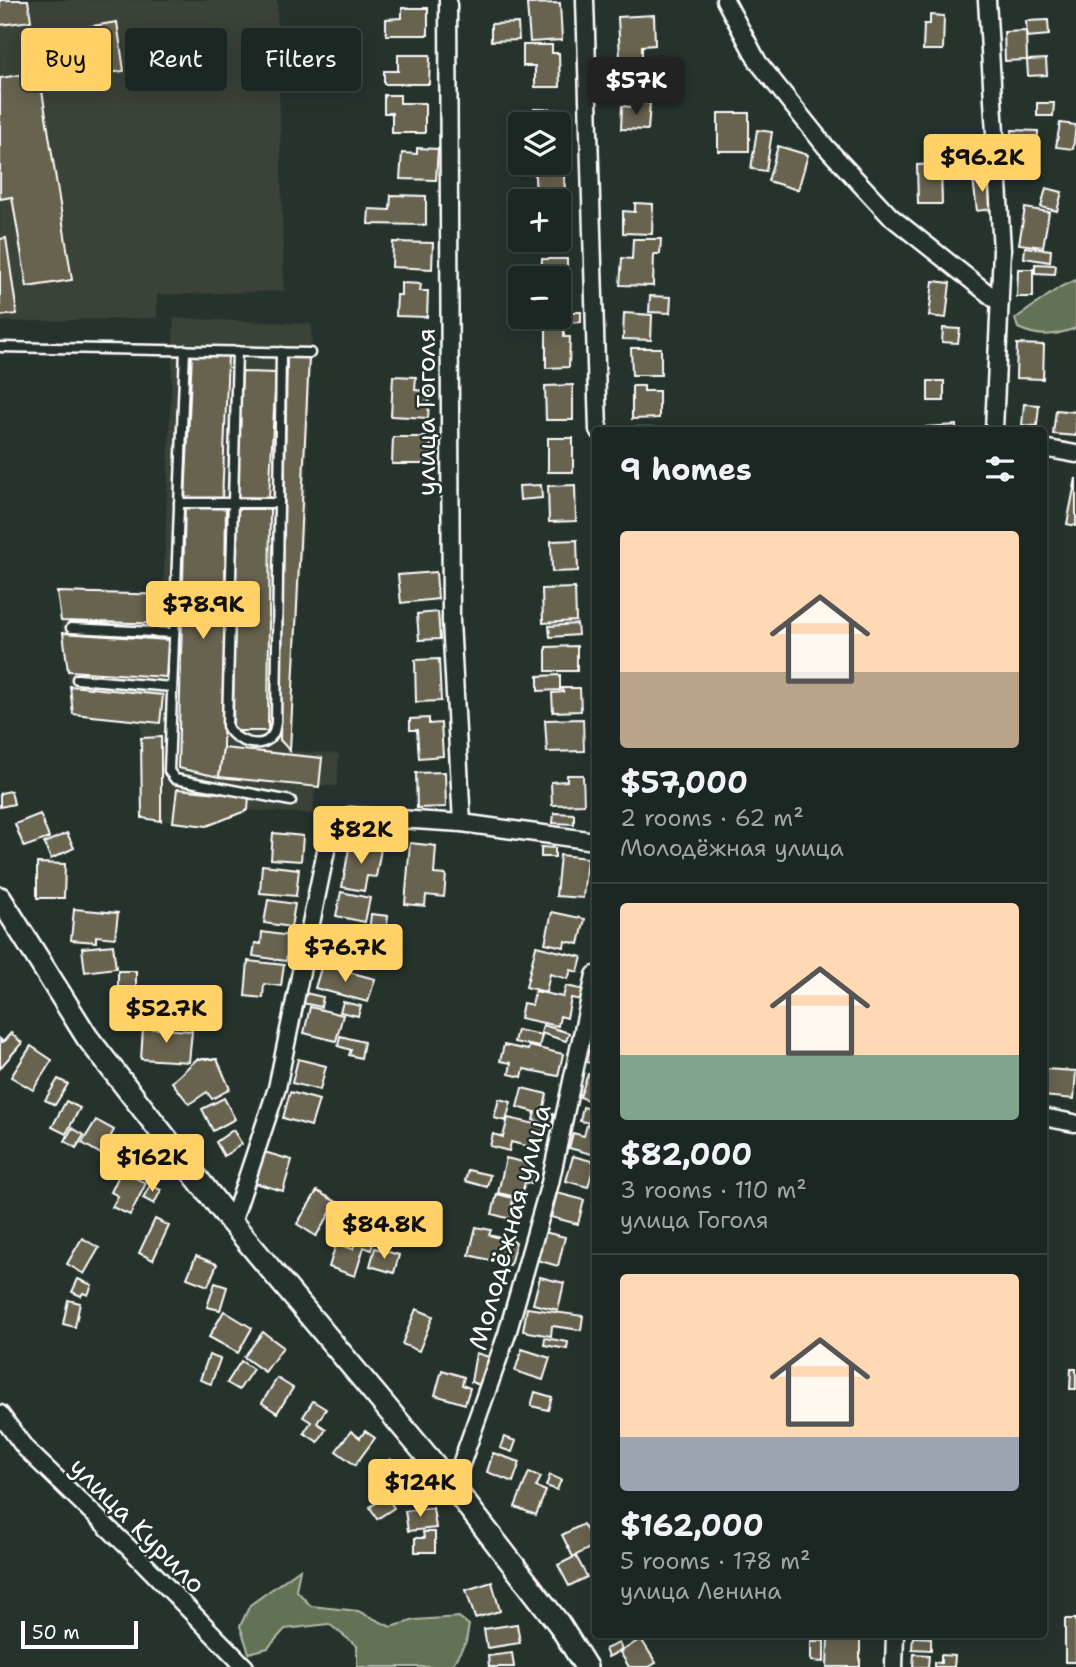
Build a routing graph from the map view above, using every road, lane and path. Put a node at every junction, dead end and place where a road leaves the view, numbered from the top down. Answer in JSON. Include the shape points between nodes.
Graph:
{"nodes":[{"id":1,"x":447,"y":0,"type":"edge"},
{"id":2,"x":585,"y":0,"type":"edge"},
{"id":3,"x":725,"y":0,"type":"edge"},
{"id":4,"x":987,"y":0,"type":"edge"},
{"id":5,"x":1000,"y":303,"type":"junction"},
{"id":6,"x":0,"y":347,"type":"edge"},
{"id":7,"x":185,"y":350,"type":"junction"},
{"id":8,"x":237,"y":351,"type":"junction"},
{"id":9,"x":281,"y":352,"type":"junction"},
{"id":10,"x":310,"y":353,"type":"dead end"},
{"id":11,"x":598,"y":427,"type":"edge"},
{"id":12,"x":994,"y":427,"type":"edge"},
{"id":13,"x":1047,"y":449,"type":"edge"},
{"id":14,"x":1076,"y":454,"type":"edge"},
{"id":15,"x":179,"y":503,"type":"junction"},
{"id":16,"x":233,"y":503,"type":"junction"},
{"id":17,"x":279,"y":503,"type":"junction"},
{"id":18,"x":71,"y":628,"type":"dead end"},
{"id":19,"x":174,"y":634,"type":"junction"},
{"id":20,"x":78,"y":679,"type":"dead end"},
{"id":21,"x":172,"y":687,"type":"junction"},
{"id":22,"x":291,"y":801,"type":"dead end"},
{"id":23,"x":462,"y":823,"type":"junction"},
{"id":24,"x":592,"y":841,"type":"edge"},
{"id":25,"x":0,"y":898,"type":"edge"},
{"id":26,"x":592,"y":989,"type":"edge"},
{"id":27,"x":1047,"y":1118,"type":"edge"},
{"id":28,"x":1074,"y":1123,"type":"dead end"},
{"id":29,"x":232,"y":1223,"type":"junction"},
{"id":30,"x":0,"y":1414,"type":"edge"},
{"id":31,"x":453,"y":1487,"type":"junction"},
{"id":32,"x":895,"y":1638,"type":"edge"},
{"id":33,"x":245,"y":1667,"type":"edge"},
{"id":34,"x":586,"y":1667,"type":"edge"},
{"id":35,"x":894,"y":1667,"type":"edge"}],
"edges":[{"from":1,"to":23,"type":"street","name":"улица Гоголя","via":[[451,621]]},
{"from":2,"to":11,"type":"street"},
{"from":3,"to":5,"type":"street","via":[[758,62],[825,146],[890,216]]},
{"from":4,"to":5,"type":"street","via":[[1002,250]]},
{"from":5,"to":12,"type":"street"},
{"from":6,"to":7,"type":"lane"},
{"from":7,"to":8,"type":"lane"},
{"from":7,"to":15,"type":"lane"},
{"from":8,"to":9,"type":"lane"},
{"from":8,"to":16,"type":"lane"},
{"from":9,"to":10,"type":"lane"},
{"from":9,"to":17,"type":"lane"},
{"from":13,"to":14,"type":"street"},
{"from":15,"to":16,"type":"lane"},
{"from":15,"to":19,"type":"lane"},
{"from":16,"to":17,"type":"lane"},
{"from":16,"to":17,"type":"lane","via":[[227,726],[237,740],[257,743],[273,735],[276,723]]},
{"from":18,"to":19,"type":"lane"},
{"from":19,"to":21,"type":"lane"},
{"from":20,"to":21,"type":"lane"},
{"from":21,"to":22,"type":"lane","via":[[169,771],[175,779]]},
{"from":23,"to":24,"type":"street"},
{"from":23,"to":29,"type":"street","via":[[350,816],[336,823],[329,836],[277,1088]]},
{"from":25,"to":29,"type":"main road","via":[[88,1037]]},
{"from":26,"to":31,"type":"street","name":"Молодёжная улица","via":[[550,1183],[508,1334]]},
{"from":27,"to":28,"type":"street"},
{"from":29,"to":31,"type":"main road"},
{"from":30,"to":33,"type":"street","name":"улица Курило","via":[[26,1447]]},
{"from":31,"to":34,"type":"main road","via":[[559,1624]]},
{"from":32,"to":35,"type":"street"}]}
